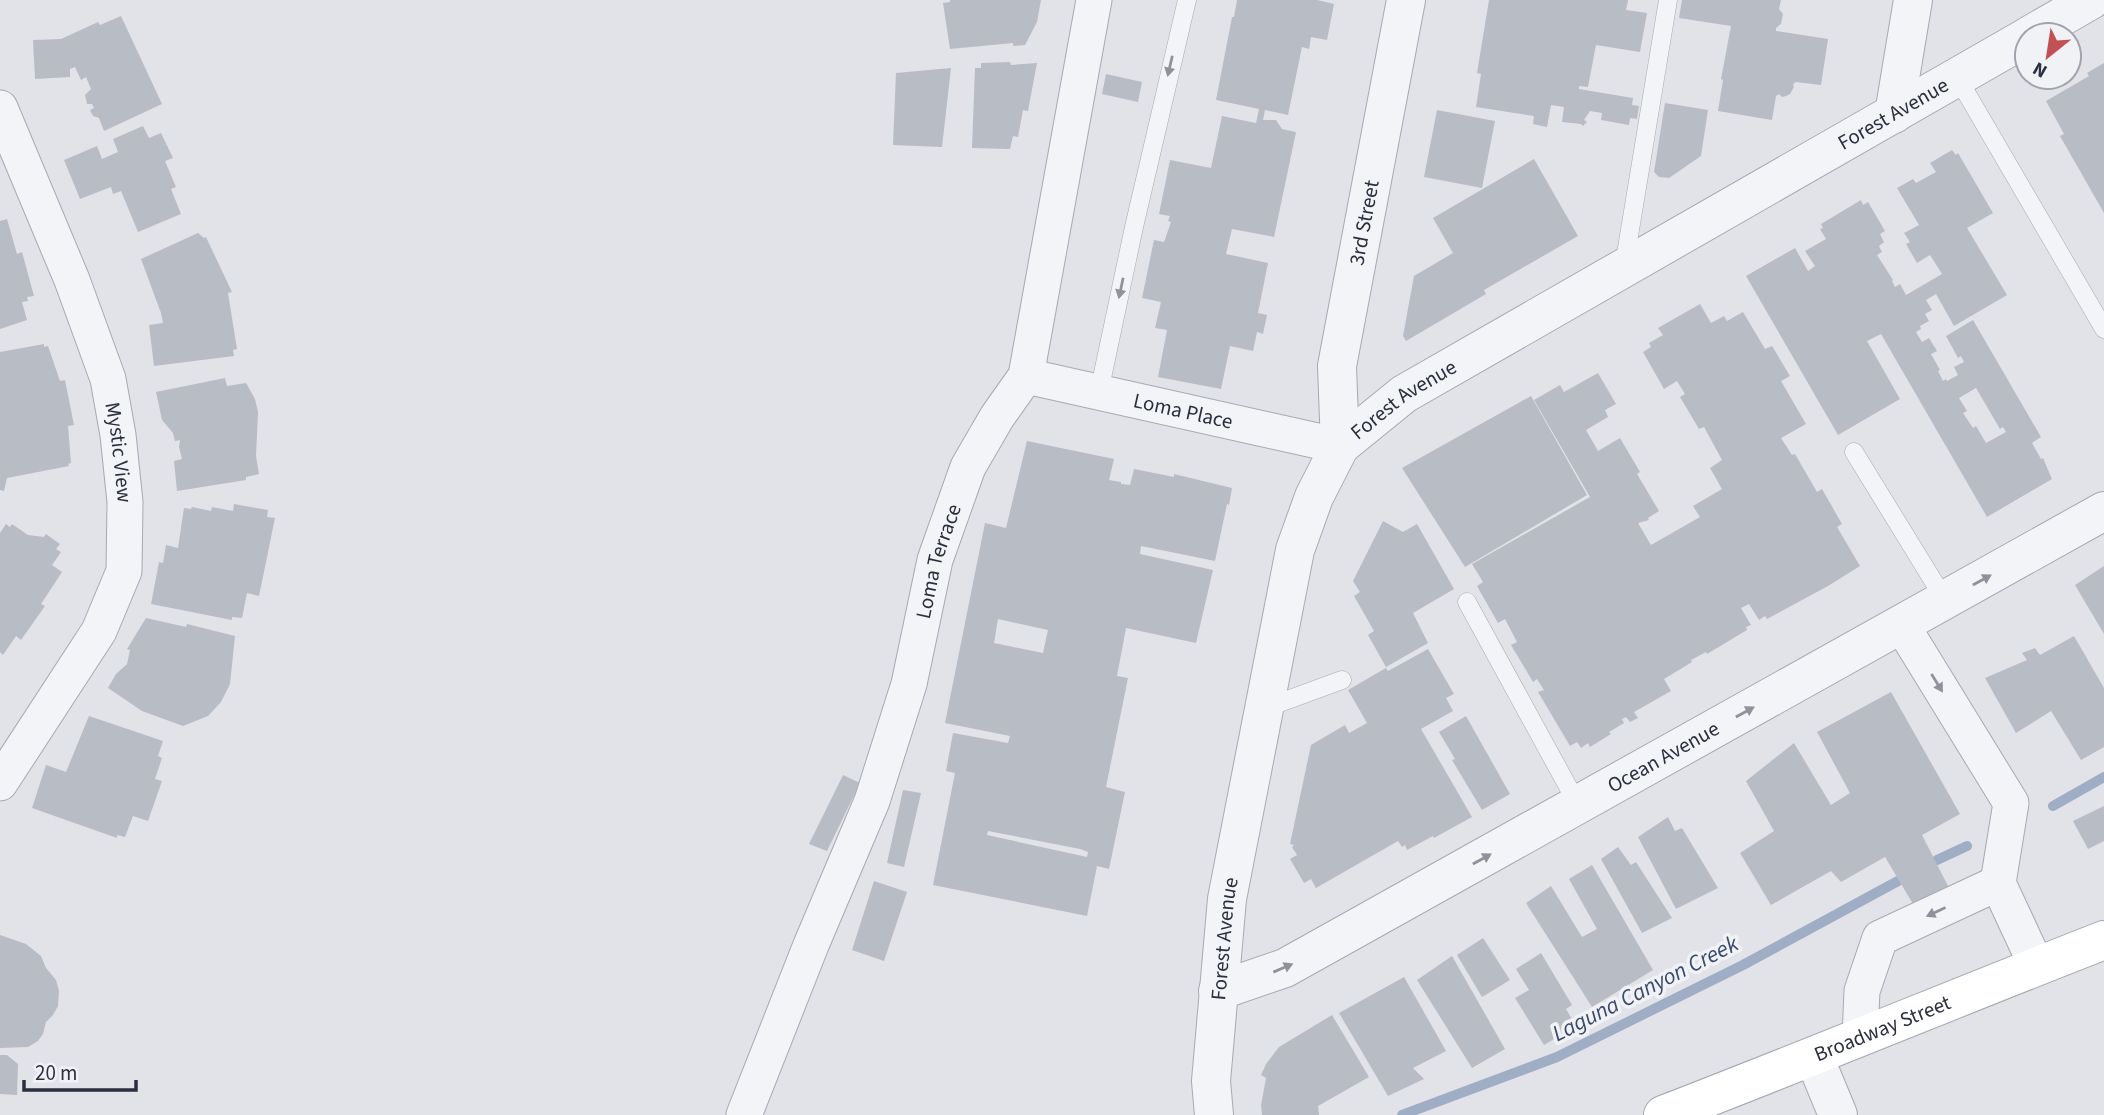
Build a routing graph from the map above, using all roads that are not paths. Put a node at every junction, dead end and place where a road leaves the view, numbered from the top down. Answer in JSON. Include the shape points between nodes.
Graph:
{"nodes":[{"id":1,"x":1094,"y":0,"type":"edge"},
{"id":2,"x":1187,"y":0,"type":"edge"},
{"id":3,"x":1406,"y":0,"type":"edge"},
{"id":4,"x":1668,"y":0,"type":"edge"},
{"id":5,"x":1913,"y":0,"type":"edge"},
{"id":6,"x":2091,"y":0,"type":"edge"},
{"id":7,"x":2055,"y":21,"type":"edge"},
{"id":8,"x":2013,"y":45,"type":"edge"},
{"id":9,"x":1957,"y":77,"type":"junction"},
{"id":10,"x":0,"y":108,"type":"edge"},
{"id":11,"x":1894,"y":114,"type":"junction"},
{"id":12,"x":1624,"y":268,"type":"junction"},
{"id":13,"x":2104,"y":329,"type":"edge"},
{"id":14,"x":1026,"y":376,"type":"junction"},
{"id":15,"x":1099,"y":391,"type":"junction"},
{"id":16,"x":1340,"y":446,"type":"junction"},
{"id":17,"x":1854,"y":452,"type":"dead end"},
{"id":18,"x":2104,"y":511,"type":"edge"},
{"id":19,"x":1945,"y":600,"type":"junction"},
{"id":20,"x":1467,"y":602,"type":"dead end"},
{"id":21,"x":1901,"y":624,"type":"junction"},
{"id":22,"x":1342,"y":680,"type":"dead end"},
{"id":23,"x":1263,"y":709,"type":"junction"},
{"id":24,"x":0,"y":783,"type":"edge"},
{"id":25,"x":1578,"y":805,"type":"junction"},
{"id":26,"x":1998,"y":883,"type":"junction"},
{"id":27,"x":2104,"y":940,"type":"edge"},
{"id":28,"x":2037,"y":967,"type":"junction"},
{"id":29,"x":1219,"y":991,"type":"junction"},
{"id":30,"x":1860,"y":1037,"type":"junction"},
{"id":31,"x":1814,"y":1057,"type":"junction"},
{"id":32,"x":744,"y":1115,"type":"edge"},
{"id":33,"x":1214,"y":1115,"type":"edge"},
{"id":34,"x":1663,"y":1115,"type":"edge"},
{"id":35,"x":1838,"y":1115,"type":"edge"}],
"edges":[{"from":1,"to":14,"type":"street","name":"Loma Terrace"},
{"from":2,"to":15,"type":"lane","one_way":true},
{"from":3,"to":16,"type":"street","name":"3rd Street","via":[[1337,366]]},
{"from":4,"to":12,"type":"lane"},
{"from":5,"to":11,"type":"street"},
{"from":6,"to":7,"type":"street","name":"Forest Avenue"},
{"from":8,"to":9,"type":"street","name":"Forest Avenue"},
{"from":9,"to":11,"type":"street","name":"Forest Avenue"},
{"from":9,"to":13,"type":"lane"},
{"from":10,"to":24,"type":"street","name":"Mystic View","via":[[108,379],[125,502],[124,571],[99,631]]},
{"from":11,"to":12,"type":"street","name":"Forest Avenue"},
{"from":12,"to":16,"type":"street","name":"Forest Avenue","via":[[1404,394]]},
{"from":14,"to":15,"type":"street","name":"Loma Place"},
{"from":14,"to":32,"type":"street","name":"Loma Terrace","via":[[968,467],[935,560],[909,684],[872,801]]},
{"from":15,"to":16,"type":"street","name":"Loma Place"},
{"from":16,"to":23,"type":"street","name":"Forest Avenue","via":[[1314,497],[1295,550]]},
{"from":17,"to":19,"type":"lane"},
{"from":19,"to":18,"type":"street","name":"Ocean Avenue","one_way":true},
{"from":19,"to":21,"type":"street","name":"Ocean Avenue"},
{"from":20,"to":25,"type":"lane"},
{"from":25,"to":21,"type":"street","name":"Ocean Avenue","one_way":true},
{"from":21,"to":26,"type":"street","one_way":true,"via":[[2011,803]]},
{"from":22,"to":23,"type":"lane"},
{"from":23,"to":29,"type":"street","name":"Forest Avenue","via":[[1227,899]]},
{"from":29,"to":25,"type":"street","name":"Ocean Avenue","one_way":true,"via":[[1285,968]]},
{"from":26,"to":28,"type":"street"},
{"from":26,"to":30,"type":"street","one_way":true,"via":[[1880,938],[1862,991]]},
{"from":27,"to":28,"type":"main road","name":"Broadway Street"},
{"from":28,"to":30,"type":"main road","name":"Broadway Street"},
{"from":29,"to":33,"type":"street","name":"Forest Avenue","via":[[1211,1081]]},
{"from":30,"to":31,"type":"main road","name":"Broadway Street"},
{"from":31,"to":34,"type":"main road","name":"Broadway Street"},
{"from":31,"to":35,"type":"street"}]}
